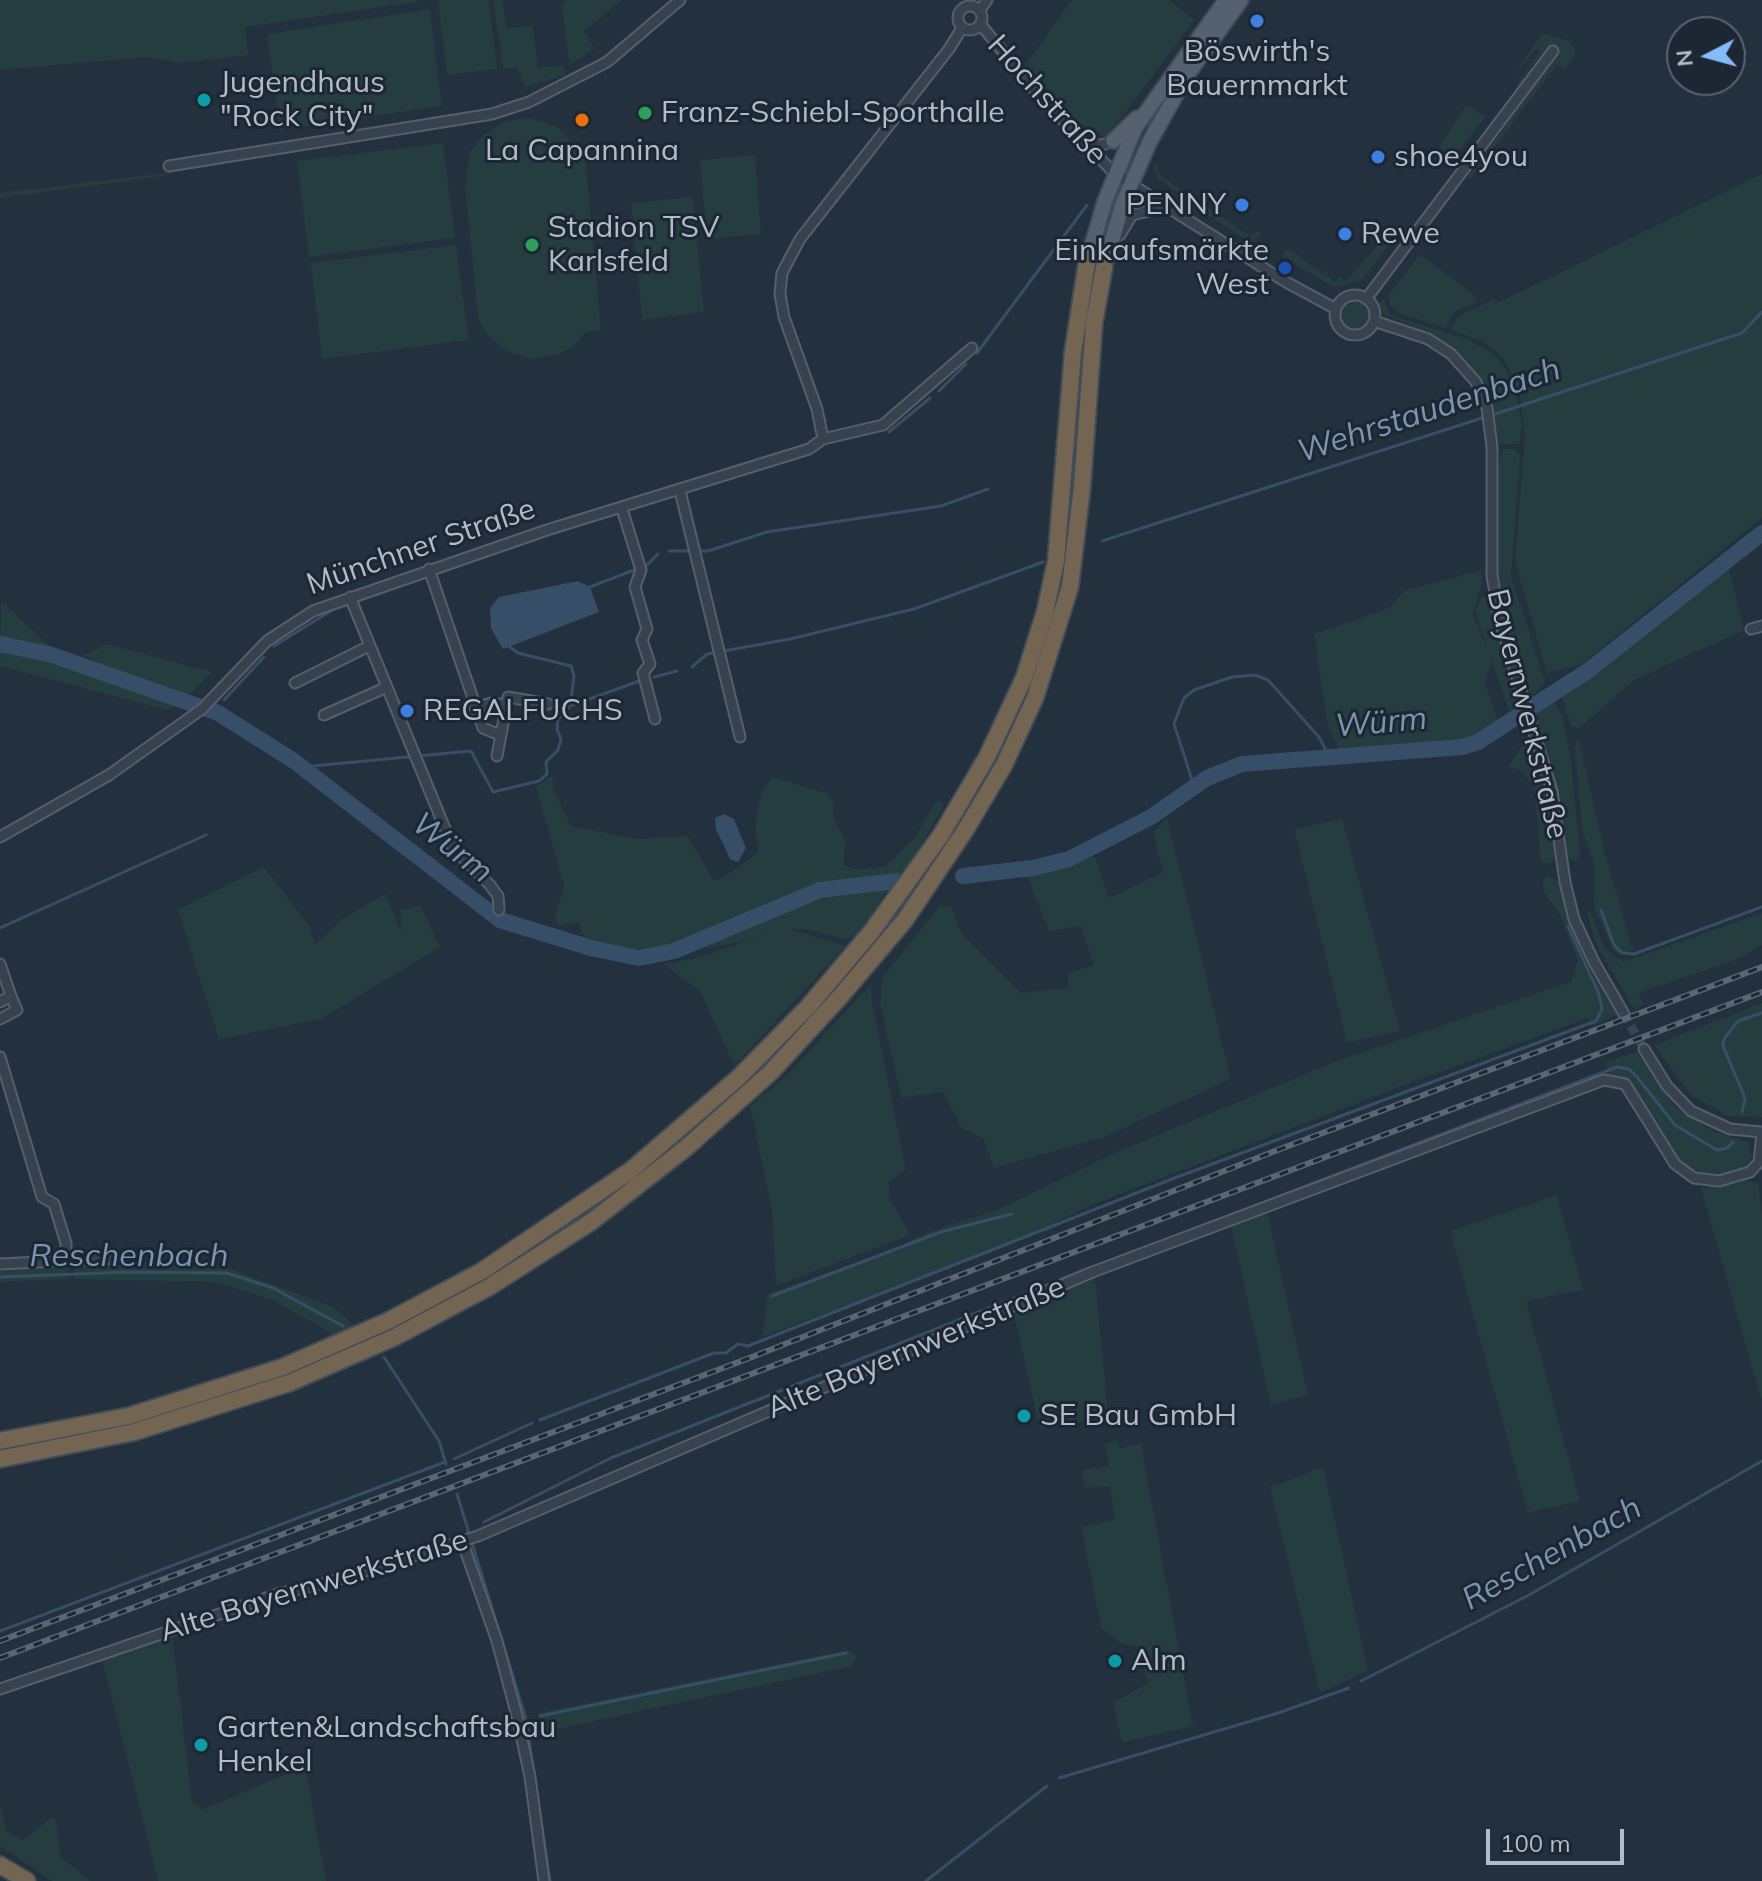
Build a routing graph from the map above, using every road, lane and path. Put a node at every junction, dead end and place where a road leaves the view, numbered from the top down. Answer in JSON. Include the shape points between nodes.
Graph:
{"nodes":[{"id":1,"x":680,"y":0,"type":"edge"},
{"id":2,"x":955,"y":0,"type":"edge"},
{"id":3,"x":987,"y":0,"type":"edge"},
{"id":4,"x":1226,"y":0,"type":"edge"},
{"id":5,"x":1241,"y":0,"type":"edge"},
{"id":6,"x":962,"y":9,"type":"junction"},
{"id":7,"x":980,"y":10,"type":"junction"},
{"id":8,"x":1217,"y":22,"type":"junction"},
{"id":9,"x":981,"y":25,"type":"junction"},
{"id":10,"x":962,"y":28,"type":"junction"},
{"id":11,"x":1553,"y":51,"type":"dead end"},
{"id":12,"x":1151,"y":104,"type":"junction"},
{"id":13,"x":1113,"y":141,"type":"joint"},
{"id":14,"x":1084,"y":144,"type":"junction"},
{"id":15,"x":169,"y":166,"type":"dead end"},
{"id":16,"x":1115,"y":174,"type":"junction"},
{"id":17,"x":1130,"y":184,"type":"junction"},
{"id":18,"x":1166,"y":207,"type":"junction"},
{"id":19,"x":1108,"y":251,"type":"junction"},
{"id":20,"x":1087,"y":262,"type":"joint"},
{"id":21,"x":1104,"y":268,"type":"joint"},
{"id":22,"x":1366,"y":299,"type":"junction"},
{"id":23,"x":1336,"y":309,"type":"junction"},
{"id":24,"x":1374,"y":321,"type":"junction"},
{"id":25,"x":972,"y":348,"type":"dead end"},
{"id":26,"x":823,"y":439,"type":"junction"},
{"id":27,"x":680,"y":491,"type":"junction"},
{"id":28,"x":622,"y":509,"type":"junction"},
{"id":29,"x":429,"y":569,"type":"junction"},
{"id":30,"x":350,"y":597,"type":"junction"},
{"id":31,"x":1762,"y":626,"type":"edge"},
{"id":32,"x":1751,"y":629,"type":"dead end"},
{"id":33,"x":369,"y":646,"type":"junction"},
{"id":34,"x":295,"y":683,"type":"dead end"},
{"id":35,"x":387,"y":687,"type":"junction"},
{"id":36,"x":548,"y":704,"type":"dead end"},
{"id":37,"x":506,"y":705,"type":"junction"},
{"id":38,"x":475,"y":708,"type":"junction"},
{"id":39,"x":324,"y":715,"type":"dead end"},
{"id":40,"x":655,"y":719,"type":"dead end"},
{"id":41,"x":500,"y":735,"type":"junction"},
{"id":42,"x":740,"y":737,"type":"dead end"},
{"id":43,"x":497,"y":756,"type":"dead end"},
{"id":44,"x":0,"y":837,"type":"edge"},
{"id":45,"x":499,"y":910,"type":"dead end"},
{"id":46,"x":0,"y":964,"type":"edge"},
{"id":47,"x":11,"y":996,"type":"junction"},
{"id":48,"x":0,"y":1002,"type":"edge"},
{"id":49,"x":1624,"y":1014,"type":"tunnel mouth"},
{"id":50,"x":0,"y":1019,"type":"edge"},
{"id":51,"x":1644,"y":1049,"type":"tunnel mouth"},
{"id":52,"x":0,"y":1057,"type":"edge"},
{"id":53,"x":1762,"y":1133,"type":"edge"},
{"id":54,"x":66,"y":1243,"type":"junction"},
{"id":55,"x":66,"y":1258,"type":"junction"},
{"id":56,"x":117,"y":1258,"type":"dead end"},
{"id":57,"x":47,"y":1262,"type":"junction"},
{"id":58,"x":0,"y":1264,"type":"edge"},
{"id":59,"x":0,"y":1441,"type":"edge"},
{"id":60,"x":0,"y":1459,"type":"edge"},
{"id":61,"x":469,"y":1539,"type":"junction"},
{"id":62,"x":0,"y":1689,"type":"edge"},
{"id":63,"x":0,"y":1865,"type":"edge"},
{"id":64,"x":27,"y":1881,"type":"edge"},
{"id":65,"x":544,"y":1881,"type":"edge"}],
"edges":[{"from":1,"to":15,"type":"street","via":[[607,62],[529,102],[492,114]]},
{"from":2,"to":6,"type":"street","name":"Hochstraße"},
{"from":3,"to":7,"type":"street"},
{"from":4,"to":8,"type":"main road"},
{"from":5,"to":8,"type":"main road"},
{"from":6,"to":7,"type":"street"},
{"from":6,"to":10,"type":"street"},
{"from":7,"to":9,"type":"street"},
{"from":8,"to":12,"type":"main road"},
{"from":8,"to":17,"type":"main road"},
{"from":9,"to":10,"type":"street"},
{"from":9,"to":14,"type":"street","name":"Hochstraße"},
{"from":10,"to":26,"type":"street","via":[[800,239],[782,273],[784,317]]},
{"from":11,"to":22,"type":"street"},
{"from":12,"to":13,"type":"main road"},
{"from":12,"to":16,"type":"main road"},
{"from":13,"to":14,"type":"street"},
{"from":14,"to":16,"type":"street","name":"Hochstraße"},
{"from":16,"to":17,"type":"street"},
{"from":16,"to":20,"type":"main road"},
{"from":17,"to":18,"type":"street","name":"Bayernwerkstraße"},
{"from":17,"to":19,"type":"main road"},
{"from":18,"to":19,"type":"street","via":[[1132,215]]},
{"from":18,"to":23,"type":"street","name":"Bayernwerkstraße"},
{"from":19,"to":21,"type":"main road"},
{"from":20,"to":59,"type":"highway","via":[[1073,352],[1060,534],[1031,658],[999,735],[946,827],[872,931],[808,1007],[738,1078],[630,1171],[482,1271],[388,1321],[283,1367],[129,1416]]},
{"from":21,"to":60,"type":"highway","via":[[1094,323],[1070,587],[1035,698],[1004,765],[949,855],[905,920],[830,1009],[771,1072],[687,1147],[591,1222],[489,1287],[395,1337],[289,1383],[134,1432]]},
{"from":22,"to":23,"type":"street","via":[[1350,296]]},
{"from":22,"to":24,"type":"street","via":[[1373,306]]},
{"from":23,"to":24,"type":"street","name":"Bayernwerkstraße","via":[[1336,322],[1350,334],[1362,333]]},
{"from":24,"to":49,"type":"street","name":"Bayernwerkstraße","via":[[1428,339],[1451,354],[1476,382],[1487,408],[1492,575],[1499,618],[1552,791],[1574,919]]},
{"from":25,"to":26,"type":"street","name":"Münchner Straße","via":[[883,425]]},
{"from":26,"to":27,"type":"street","name":"Münchner Straße","via":[[809,449]]},
{"from":27,"to":28,"type":"street","name":"Münchner Straße"},
{"from":27,"to":42,"type":"street"},
{"from":28,"to":29,"type":"street","name":"Münchner Straße"},
{"from":28,"to":40,"type":"street","via":[[641,567],[635,587],[647,629],[642,640],[650,664],[643,673]]},
{"from":29,"to":30,"type":"street","name":"Münchner Straße"},
{"from":29,"to":38,"type":"street"},
{"from":30,"to":33,"type":"street"},
{"from":30,"to":44,"type":"street","name":"Münchner Straße","via":[[313,611],[277,634],[202,709],[109,775]]},
{"from":31,"to":32,"type":"street"},
{"from":33,"to":34,"type":"street"},
{"from":33,"to":35,"type":"street"},
{"from":35,"to":39,"type":"street"},
{"from":35,"to":45,"type":"street","via":[[453,848],[490,885]]},
{"from":36,"to":37,"type":"street","via":[[508,697]]},
{"from":37,"to":38,"type":"street"},
{"from":37,"to":41,"type":"street"},
{"from":38,"to":41,"type":"street","via":[[483,728]]},
{"from":41,"to":43,"type":"street"},
{"from":46,"to":47,"type":"street"},
{"from":47,"to":48,"type":"street"},
{"from":47,"to":50,"type":"street","via":[[17,1010]]},
{"from":51,"to":53,"type":"street","via":[[1667,1086],[1691,1111],[1721,1127]]},
{"from":52,"to":54,"type":"street","via":[[42,1197],[54,1204]]},
{"from":53,"to":61,"type":"street","name":"Alte Bayernwerkstraße","via":[[1759,1162],[1750,1172],[1719,1181],[1694,1178],[1675,1164],[1625,1084],[1604,1080],[1090,1273]]},
{"from":54,"to":55,"type":"street"},
{"from":54,"to":57,"type":"street"},
{"from":55,"to":56,"type":"street"},
{"from":55,"to":57,"type":"street"},
{"from":57,"to":58,"type":"street"},
{"from":61,"to":62,"type":"street","name":"Alte Bayernwerkstraße","via":[[268,1597]]},
{"from":61,"to":65,"type":"street","via":[[517,1716]]},
{"from":63,"to":64,"type":"highway"}]}
